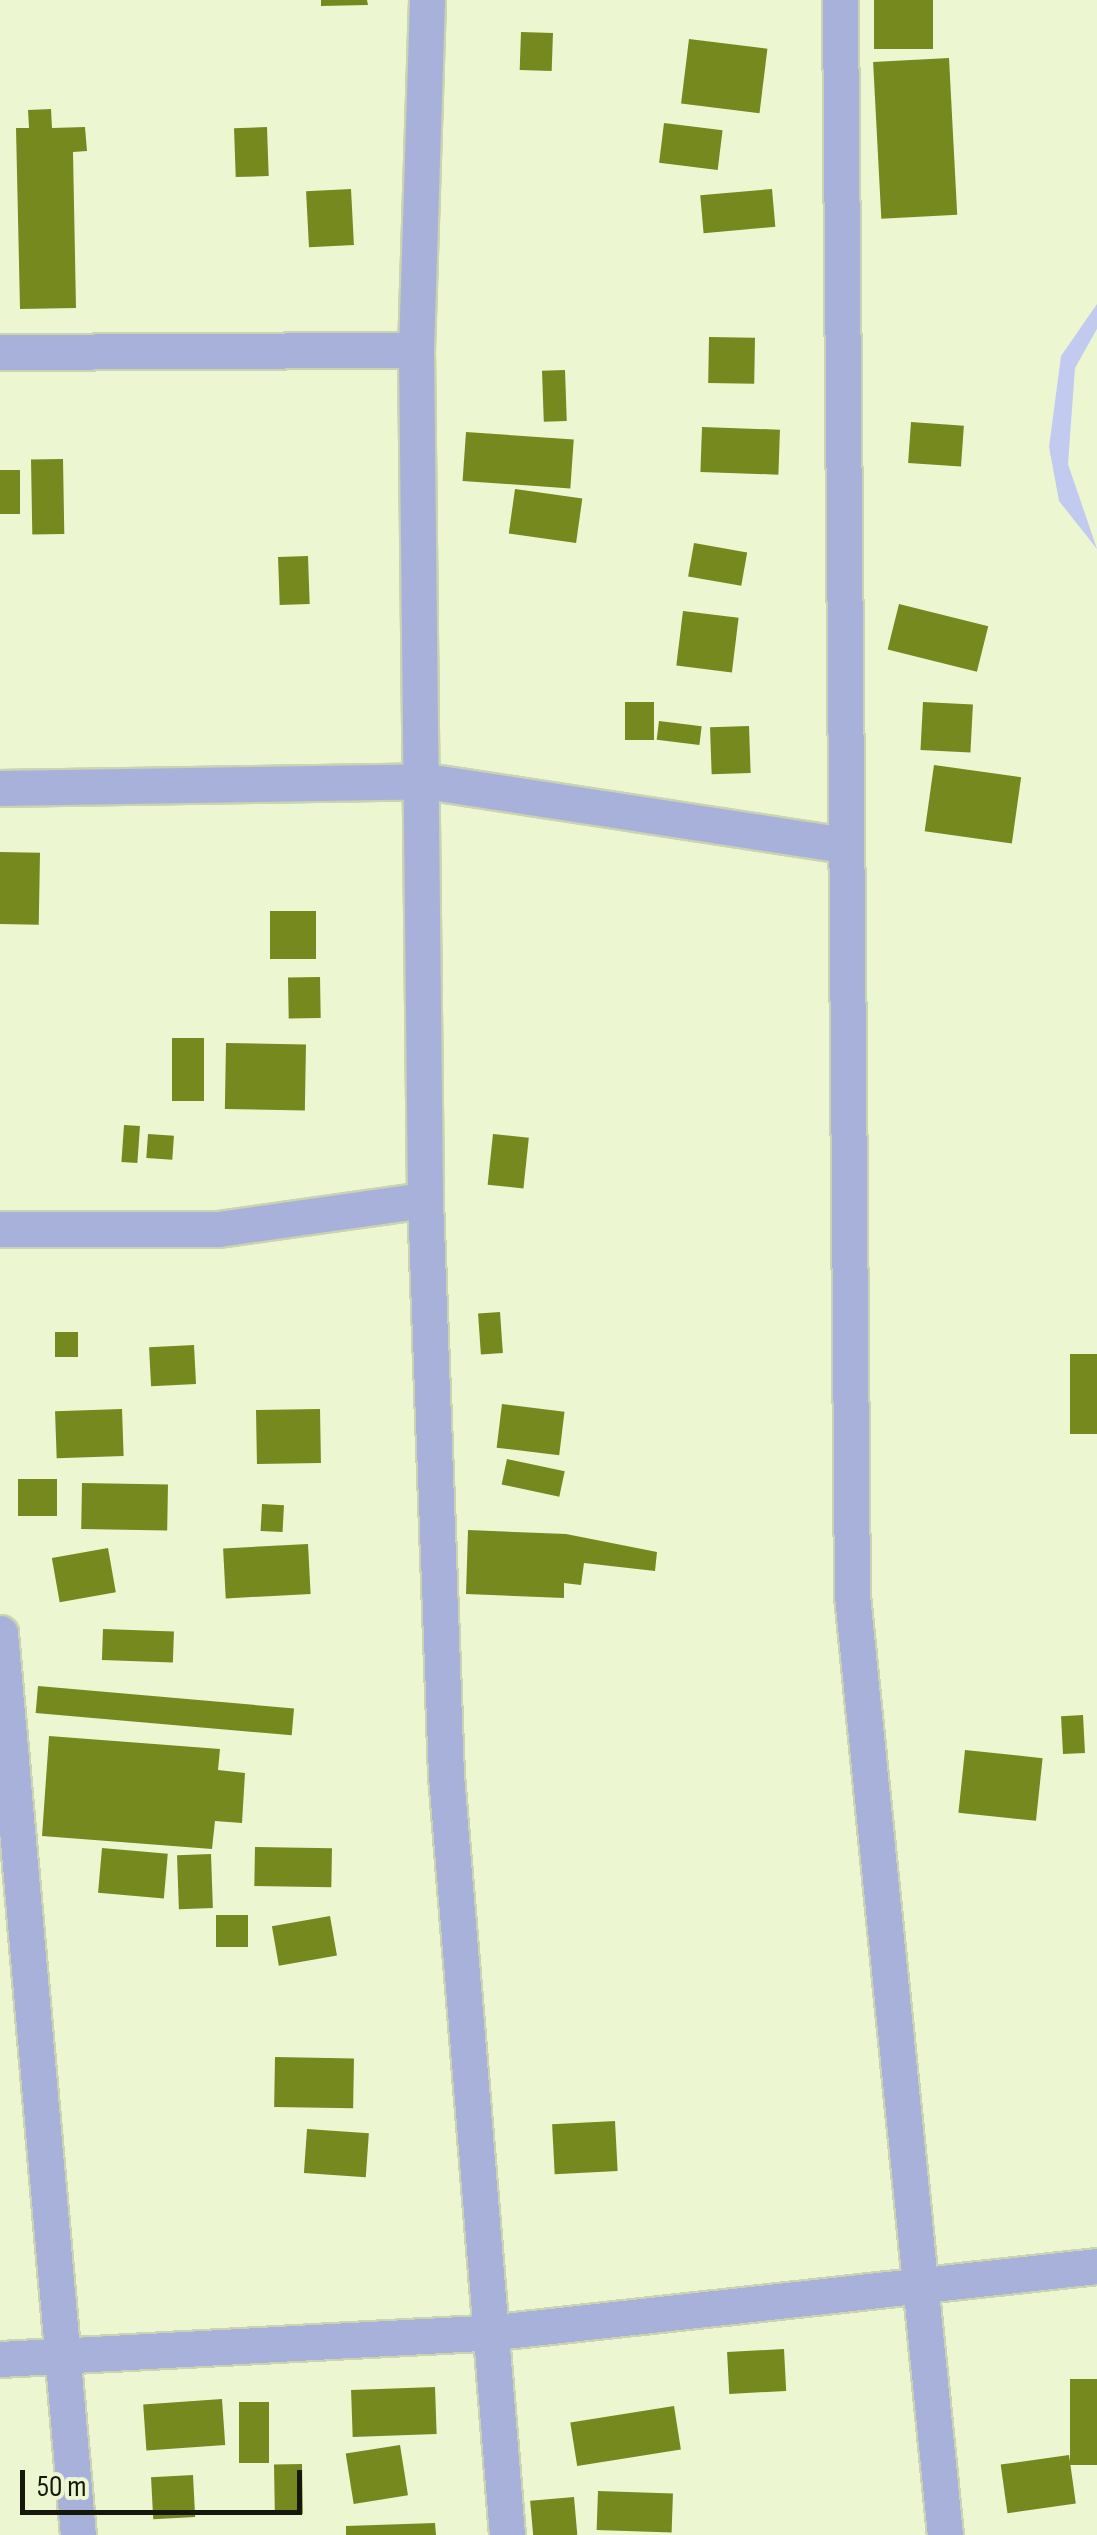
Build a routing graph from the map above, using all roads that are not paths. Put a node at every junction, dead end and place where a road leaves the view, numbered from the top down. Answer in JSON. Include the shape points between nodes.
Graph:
{"nodes":[{"id":1,"x":428,"y":0,"type":"edge"},
{"id":2,"x":840,"y":0,"type":"edge"},
{"id":3,"x":416,"y":350,"type":"junction"},
{"id":4,"x":0,"y":352,"type":"edge"},
{"id":5,"x":426,"y":781,"type":"junction"},
{"id":6,"x":0,"y":788,"type":"edge"},
{"id":7,"x":844,"y":845,"type":"junction"},
{"id":8,"x":425,"y":1200,"type":"junction"},
{"id":9,"x":0,"y":1228,"type":"edge"},
{"id":10,"x":37,"y":1229,"type":"junction"},
{"id":11,"x":0,"y":1257,"type":"edge"},
{"id":12,"x":0,"y":1633,"type":"edge"},
{"id":13,"x":1097,"y":2266,"type":"edge"},
{"id":14,"x":925,"y":2288,"type":"junction"},
{"id":15,"x":487,"y":2332,"type":"junction"},
{"id":16,"x":0,"y":2358,"type":"edge"},
{"id":17,"x":60,"y":2360,"type":"junction"},
{"id":18,"x":78,"y":2535,"type":"edge"},
{"id":19,"x":507,"y":2535,"type":"edge"},
{"id":20,"x":944,"y":2535,"type":"edge"}],
"edges":[{"from":1,"to":3,"type":"street"},
{"from":2,"to":7,"type":"street"},
{"from":3,"to":4,"type":"street"},
{"from":3,"to":5,"type":"street"},
{"from":5,"to":6,"type":"street"},
{"from":5,"to":7,"type":"street"},
{"from":5,"to":8,"type":"street"},
{"from":7,"to":14,"type":"street","via":[[852,1595]]},
{"from":8,"to":10,"type":"street","via":[[218,1229]]},
{"from":8,"to":15,"type":"street","via":[[446,1775]]},
{"from":9,"to":10,"type":"street"},
{"from":10,"to":11,"type":"street"},
{"from":12,"to":17,"type":"street"},
{"from":13,"to":14,"type":"street"},
{"from":14,"to":15,"type":"street"},
{"from":14,"to":20,"type":"street"},
{"from":15,"to":17,"type":"street"},
{"from":15,"to":19,"type":"street"},
{"from":16,"to":17,"type":"street"},
{"from":17,"to":18,"type":"street"}]}
